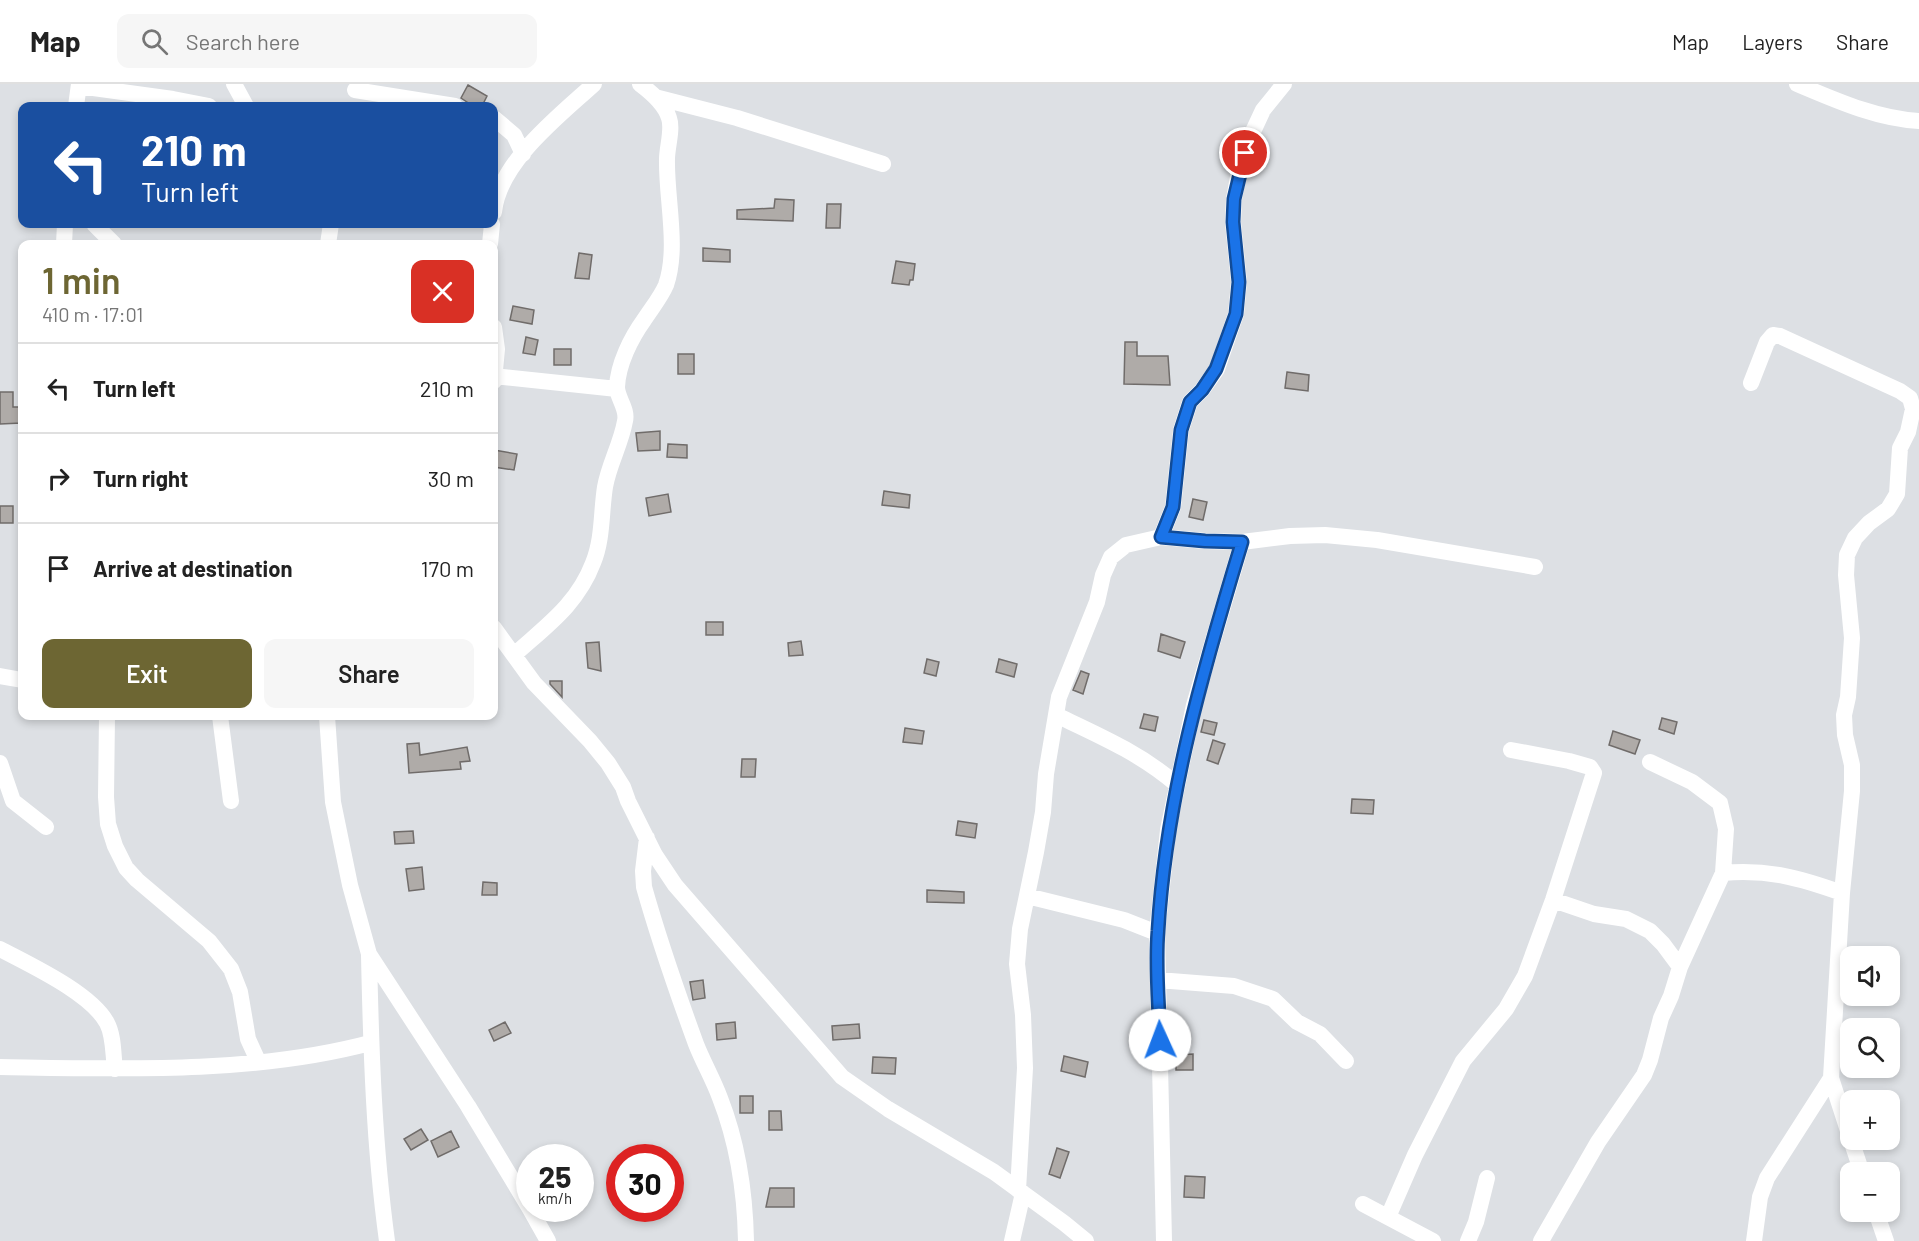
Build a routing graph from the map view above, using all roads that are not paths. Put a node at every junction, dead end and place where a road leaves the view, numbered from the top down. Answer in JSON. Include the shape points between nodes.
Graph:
{"nodes":[{"id":1,"x":234,"y":84,"type":"edge"},
{"id":2,"x":594,"y":84,"type":"edge"},
{"id":3,"x":640,"y":84,"type":"edge"},
{"id":4,"x":1284,"y":84,"type":"edge"},
{"id":5,"x":1797,"y":84,"type":"edge"},
{"id":6,"x":79,"y":85,"type":"edge"},
{"id":7,"x":355,"y":94,"type":"edge"},
{"id":8,"x":655,"y":97,"type":"junction"},
{"id":9,"x":77,"y":102,"type":"edge"},
{"id":10,"x":189,"y":102,"type":"edge"},
{"id":11,"x":244,"y":102,"type":"edge"},
{"id":12,"x":422,"y":102,"type":"edge"},
{"id":13,"x":498,"y":121,"type":"edge"},
{"id":14,"x":1919,"y":122,"type":"edge"},
{"id":15,"x":523,"y":154,"type":"junction"},
{"id":16,"x":883,"y":164,"type":"dead end"},
{"id":17,"x":498,"y":192,"type":"edge"},
{"id":18,"x":98,"y":228,"type":"edge"},
{"id":19,"x":110,"y":240,"type":"edge"},
{"id":20,"x":498,"y":379,"type":"edge"},
{"id":21,"x":1751,"y":383,"type":"dead end"},
{"id":22,"x":617,"y":388,"type":"junction"},
{"id":23,"x":1915,"y":418,"type":"edge"},
{"id":24,"x":1161,"y":537,"type":"junction"},
{"id":25,"x":1242,"y":542,"type":"junction"},
{"id":26,"x":1534,"y":567,"type":"dead end"},
{"id":27,"x":498,"y":633,"type":"edge"},
{"id":28,"x":514,"y":655,"type":"junction"},
{"id":29,"x":0,"y":676,"type":"edge"},
{"id":30,"x":18,"y":679,"type":"edge"},
{"id":31,"x":1056,"y":716,"type":"junction"},
{"id":32,"x":107,"y":720,"type":"edge"},
{"id":33,"x":221,"y":720,"type":"edge"},
{"id":34,"x":327,"y":720,"type":"edge"},
{"id":35,"x":1511,"y":750,"type":"dead end"},
{"id":36,"x":1650,"y":762,"type":"dead end"},
{"id":37,"x":0,"y":763,"type":"edge"},
{"id":38,"x":1176,"y":784,"type":"junction"},
{"id":39,"x":231,"y":801,"type":"dead end"},
{"id":40,"x":46,"y":827,"type":"dead end"},
{"id":41,"x":647,"y":838,"type":"junction"},
{"id":42,"x":1723,"y":873,"type":"junction"},
{"id":43,"x":1842,"y":893,"type":"junction"},
{"id":44,"x":1027,"y":896,"type":"junction"},
{"id":45,"x":1553,"y":900,"type":"junction"},
{"id":46,"x":1157,"y":933,"type":"junction"},
{"id":47,"x":0,"y":949,"type":"edge"},
{"id":48,"x":369,"y":954,"type":"junction"},
{"id":49,"x":1680,"y":967,"type":"junction"},
{"id":50,"x":1158,"y":980,"type":"junction"},
{"id":51,"x":370,"y":1043,"type":"junction"},
{"id":52,"x":258,"y":1061,"type":"junction"},
{"id":53,"x":1346,"y":1061,"type":"dead end"},
{"id":54,"x":0,"y":1067,"type":"edge"},
{"id":55,"x":115,"y":1069,"type":"junction"},
{"id":56,"x":1831,"y":1078,"type":"junction"},
{"id":57,"x":1840,"y":1106,"type":"edge"},
{"id":58,"x":1487,"y":1178,"type":"dead end"},
{"id":59,"x":516,"y":1186,"type":"edge"},
{"id":60,"x":1021,"y":1192,"type":"junction"},
{"id":61,"x":1363,"y":1204,"type":"dead end"},
{"id":62,"x":1388,"y":1217,"type":"junction"},
{"id":63,"x":537,"y":1222,"type":"edge"},
{"id":64,"x":1879,"y":1222,"type":"edge"},
{"id":65,"x":387,"y":1241,"type":"edge"},
{"id":66,"x":548,"y":1241,"type":"edge"},
{"id":67,"x":746,"y":1241,"type":"edge"},
{"id":68,"x":1012,"y":1241,"type":"edge"},
{"id":69,"x":1086,"y":1241,"type":"edge"},
{"id":70,"x":1164,"y":1241,"type":"edge"},
{"id":71,"x":1433,"y":1241,"type":"edge"},
{"id":72,"x":1468,"y":1241,"type":"edge"},
{"id":73,"x":1542,"y":1241,"type":"edge"},
{"id":74,"x":1754,"y":1241,"type":"edge"},
{"id":75,"x":1886,"y":1241,"type":"edge"}],
"edges":[{"from":1,"to":11,"type":"street"},
{"from":2,"to":15,"type":"street","via":[[534,138]]},
{"from":3,"to":8,"type":"street"},
{"from":4,"to":24,"type":"street","via":[[1263,110],[1240,166],[1233,222],[1239,282],[1236,314],[1216,369],[1190,402],[1181,430],[1173,507]]},
{"from":5,"to":14,"type":"street","via":[[1868,111]]},
{"from":6,"to":9,"type":"street"},
{"from":6,"to":10,"type":"street"},
{"from":7,"to":12,"type":"street"},
{"from":8,"to":16,"type":"street"},
{"from":8,"to":22,"type":"street","via":[[670,120],[667,160],[671,264],[665,287],[626,352]]},
{"from":13,"to":15,"type":"street","via":[[514,135]]},
{"from":15,"to":17,"type":"street"},
{"from":18,"to":19,"type":"street"},
{"from":20,"to":22,"type":"street"},
{"from":21,"to":23,"type":"street","via":[[1767,342],[1780,336],[1900,391],[1910,398]]},
{"from":22,"to":28,"type":"street","via":[[626,420],[605,486],[594,561],[567,606]]},
{"from":23,"to":43,"type":"street","via":[[1900,448],[1893,503],[1862,530],[1847,555],[1852,638],[1844,715],[1852,791]]},
{"from":24,"to":25,"type":"street"},
{"from":24,"to":31,"type":"street","via":[[1126,545],[1111,557],[1059,697]]},
{"from":25,"to":26,"type":"street","via":[[1324,535],[1377,540]]},
{"from":25,"to":38,"type":"street","via":[[1194,705]]},
{"from":27,"to":28,"type":"street"},
{"from":28,"to":41,"type":"street","via":[[534,683],[608,763]]},
{"from":29,"to":30,"type":"street"},
{"from":31,"to":38,"type":"street","via":[[1125,748]]},
{"from":31,"to":44,"type":"street"},
{"from":32,"to":52,"type":"street","via":[[108,824],[116,846],[126,868],[137,880],[209,941],[231,969],[237,979],[248,1039]]},
{"from":33,"to":39,"type":"street"},
{"from":34,"to":48,"type":"street","via":[[333,802]]},
{"from":35,"to":45,"type":"street","via":[[1569,761],[1590,767],[1594,773]]},
{"from":36,"to":42,"type":"street","via":[[1692,782],[1720,803],[1726,829]]},
{"from":37,"to":40,"type":"street","via":[[13,801]]},
{"from":38,"to":46,"type":"street"},
{"from":41,"to":60,"type":"street","via":[[687,900],[842,1077]]},
{"from":41,"to":67,"type":"street","via":[[644,887],[680,1002],[730,1129],[741,1169]]},
{"from":42,"to":43,"type":"street","via":[[1775,873]]},
{"from":42,"to":49,"type":"street"},
{"from":43,"to":56,"type":"street"},
{"from":44,"to":46,"type":"street","via":[[1124,920]]},
{"from":44,"to":60,"type":"street","via":[[1017,953],[1025,1068]]},
{"from":45,"to":49,"type":"street","via":[[1626,920],[1650,931]]},
{"from":45,"to":62,"type":"street","via":[[1525,976],[1506,1009],[1463,1061]]},
{"from":46,"to":50,"type":"street"},
{"from":47,"to":55,"type":"street","via":[[96,1008],[108,1024]]},
{"from":48,"to":51,"type":"street"},
{"from":48,"to":59,"type":"street"},
{"from":49,"to":73,"type":"street","via":[[1644,1075],[1598,1142]]},
{"from":50,"to":53,"type":"street","via":[[1234,986],[1274,999],[1297,1022],[1320,1034]]},
{"from":50,"to":70,"type":"street"},
{"from":51,"to":52,"type":"street","via":[[321,1054]]},
{"from":51,"to":65,"type":"street"},
{"from":52,"to":55,"type":"street"},
{"from":54,"to":55,"type":"street"},
{"from":56,"to":57,"type":"street"},
{"from":56,"to":74,"type":"street","via":[[1767,1178],[1760,1197]]},
{"from":58,"to":72,"type":"street"},
{"from":60,"to":68,"type":"street"},
{"from":60,"to":69,"type":"street"},
{"from":61,"to":62,"type":"street"},
{"from":62,"to":71,"type":"street"},
{"from":63,"to":66,"type":"street"},
{"from":64,"to":75,"type":"street"}]}
